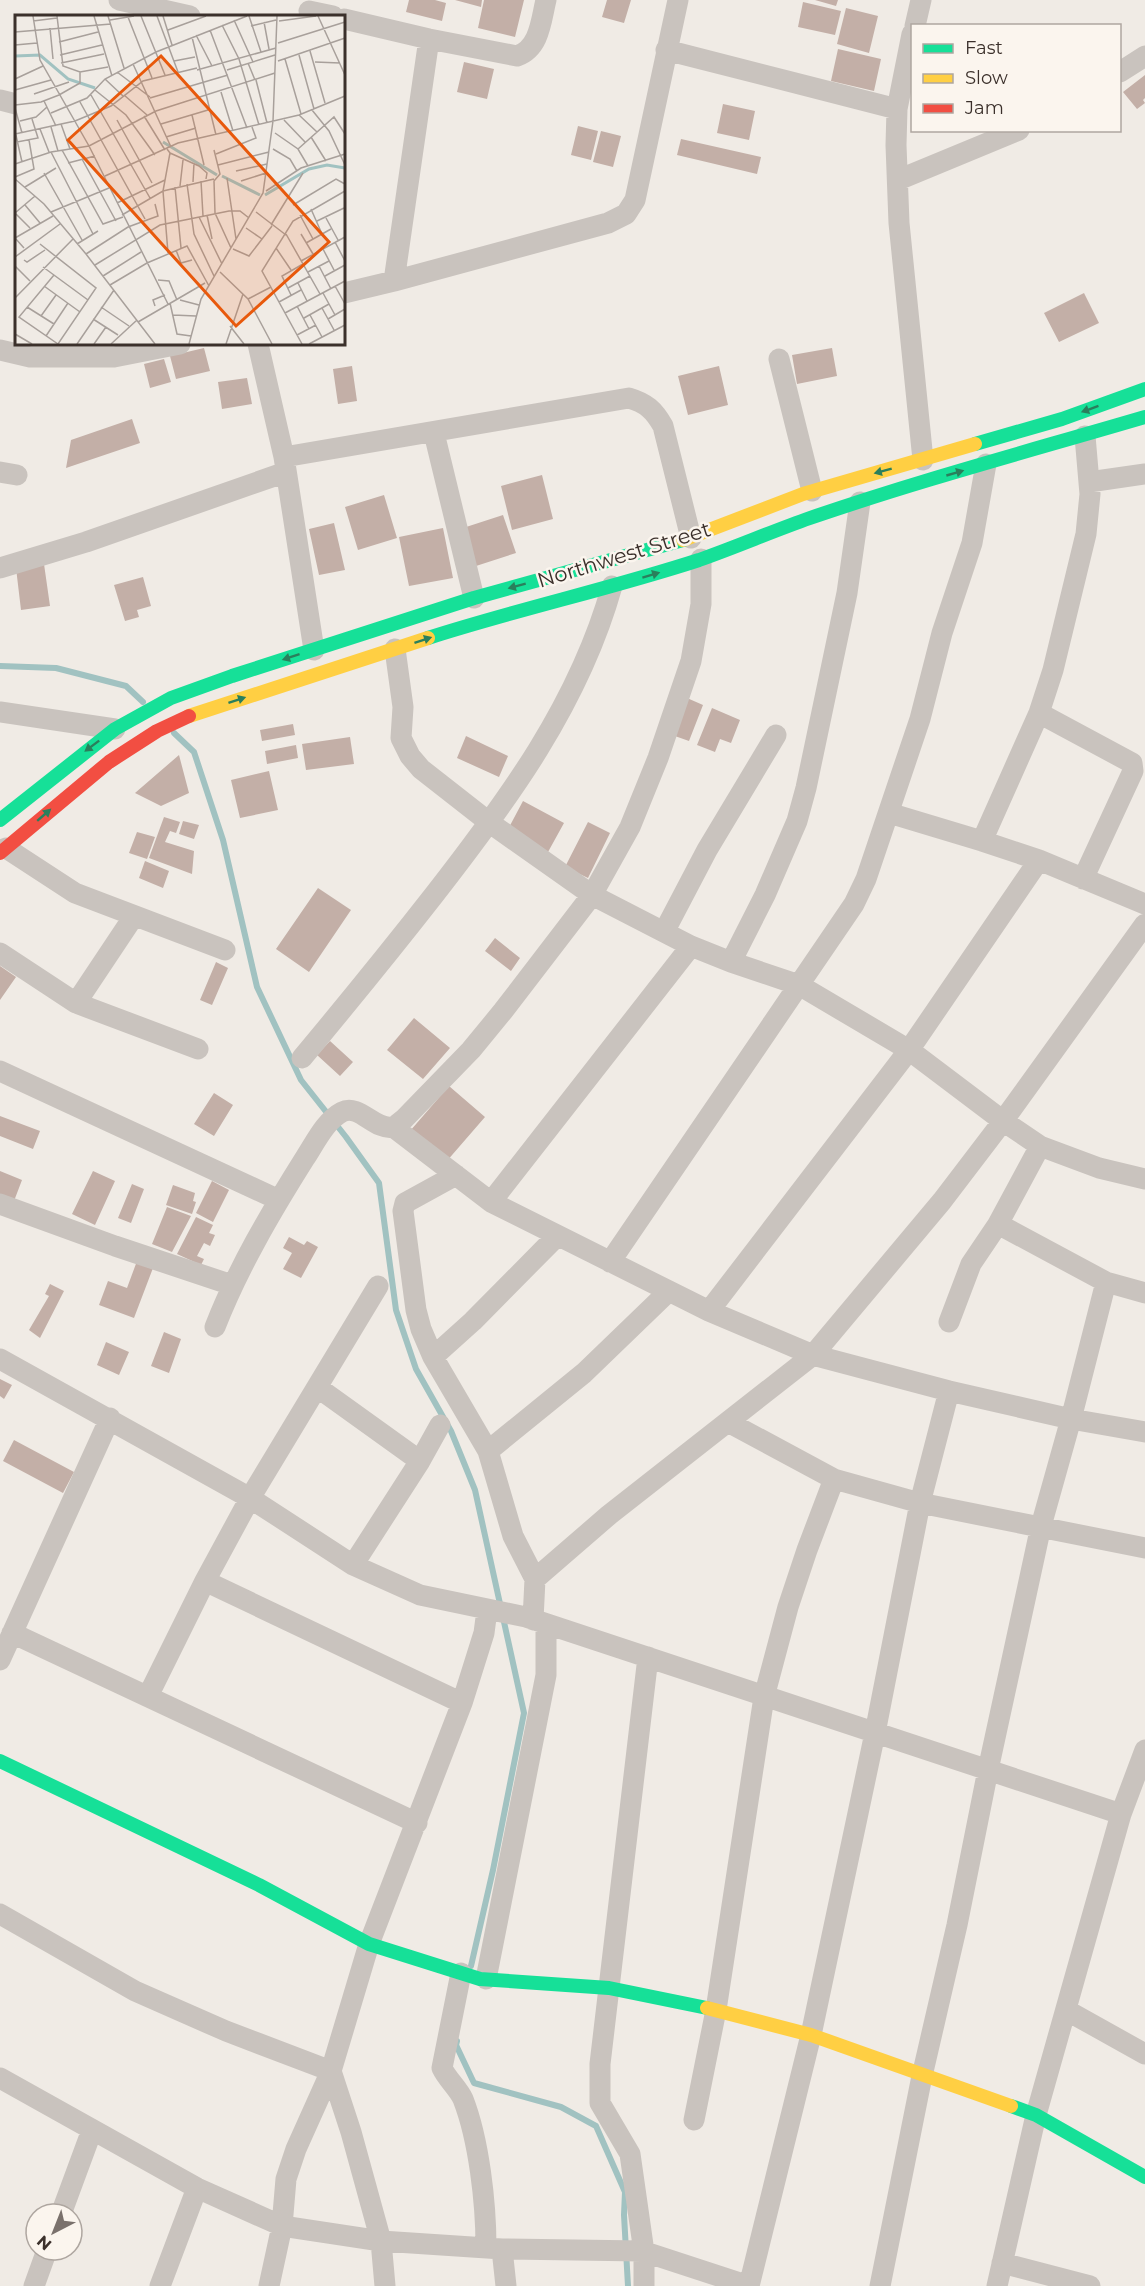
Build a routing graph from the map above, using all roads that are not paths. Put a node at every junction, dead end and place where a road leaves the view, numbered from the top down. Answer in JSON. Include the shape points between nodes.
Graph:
{"nodes":[{"id":1,"x":119,"y":0,"type":"edge"},
{"id":2,"x":546,"y":0,"type":"edge"},
{"id":3,"x":678,"y":0,"type":"edge"},
{"id":4,"x":921,"y":0,"type":"edge"},
{"id":5,"x":309,"y":9,"type":"edge"},
{"id":6,"x":179,"y":15,"type":"edge"},
{"id":7,"x":330,"y":15,"type":"edge"},
{"id":8,"x":345,"y":19,"type":"edge"},
{"id":9,"x":915,"y":24,"type":"edge"},
{"id":10,"x":429,"y":39,"type":"junction"},
{"id":11,"x":911,"y":39,"type":"edge"},
{"id":12,"x":666,"y":50,"type":"junction"},
{"id":13,"x":1145,"y":56,"type":"edge"},
{"id":14,"x":1121,"y":71,"type":"edge"},
{"id":15,"x":0,"y":100,"type":"edge"},
{"id":16,"x":15,"y":104,"type":"edge"},
{"id":17,"x":897,"y":109,"type":"junction"},
{"id":18,"x":1014,"y":132,"type":"edge"},
{"id":19,"x":897,"y":180,"type":"junction"},
{"id":20,"x":394,"y":281,"type":"junction"},
{"id":21,"x":345,"y":293,"type":"edge"},
{"id":22,"x":175,"y":345,"type":"edge"},
{"id":23,"x":258,"y":345,"type":"edge"},
{"id":24,"x":0,"y":350,"type":"edge"},
{"id":25,"x":32,"y":350,"type":"edge"},
{"id":26,"x":780,"y":359,"type":"dead end"},
{"id":27,"x":1145,"y":389,"type":"edge"},
{"id":28,"x":1145,"y":417,"type":"edge"},
{"id":29,"x":434,"y":433,"type":"junction"},
{"id":30,"x":1085,"y":436,"type":"junction"},
{"id":31,"x":923,"y":460,"type":"junction"},
{"id":32,"x":986,"y":464,"type":"junction"},
{"id":33,"x":285,"y":465,"type":"junction"},
{"id":34,"x":1145,"y":474,"type":"edge"},
{"id":35,"x":1089,"y":482,"type":"junction"},
{"id":36,"x":812,"y":491,"type":"junction"},
{"id":37,"x":860,"y":502,"type":"junction"},
{"id":38,"x":691,"y":538,"type":"junction"},
{"id":39,"x":701,"y":559,"type":"junction"},
{"id":40,"x":0,"y":568,"type":"edge"},
{"id":41,"x":612,"y":586,"type":"junction"},
{"id":42,"x":474,"y":598,"type":"junction"},
{"id":43,"x":395,"y":649,"type":"junction"},
{"id":44,"x":314,"y":650,"type":"junction"},
{"id":45,"x":0,"y":712,"type":"edge"},
{"id":46,"x":1039,"y":713,"type":"junction"},
{"id":47,"x":115,"y":729,"type":"junction"},
{"id":48,"x":776,"y":735,"type":"dead end"},
{"id":49,"x":889,"y":813,"type":"junction"},
{"id":50,"x":0,"y":820,"type":"edge"},
{"id":51,"x":490,"y":823,"type":"junction"},
{"id":52,"x":982,"y":841,"type":"junction"},
{"id":53,"x":3,"y":851,"type":"edge"},
{"id":54,"x":1039,"y":860,"type":"junction"},
{"id":55,"x":1083,"y":879,"type":"junction"},
{"id":56,"x":592,"y":895,"type":"junction"},
{"id":57,"x":1145,"y":904,"type":"edge"},
{"id":58,"x":134,"y":916,"type":"junction"},
{"id":59,"x":1145,"y":924,"type":"edge"},
{"id":60,"x":664,"y":932,"type":"junction"},
{"id":61,"x":691,"y":946,"type":"junction"},
{"id":62,"x":225,"y":950,"type":"dead end"},
{"id":63,"x":0,"y":953,"type":"edge"},
{"id":64,"x":731,"y":962,"type":"junction"},
{"id":65,"x":799,"y":985,"type":"junction"},
{"id":66,"x":76,"y":1003,"type":"junction"},
{"id":67,"x":198,"y":1049,"type":"dead end"},
{"id":68,"x":909,"y":1050,"type":"junction"},
{"id":69,"x":302,"y":1058,"type":"dead end"},
{"id":70,"x":0,"y":1071,"type":"edge"},
{"id":71,"x":1003,"y":1121,"type":"junction"},
{"id":72,"x":393,"y":1126,"type":"junction"},
{"id":73,"x":1040,"y":1146,"type":"junction"},
{"id":74,"x":456,"y":1175,"type":"junction"},
{"id":75,"x":1145,"y":1179,"type":"edge"},
{"id":76,"x":279,"y":1200,"type":"junction"},
{"id":77,"x":491,"y":1202,"type":"junction"},
{"id":78,"x":0,"y":1204,"type":"edge"},
{"id":79,"x":998,"y":1224,"type":"junction"},
{"id":80,"x":557,"y":1236,"type":"junction"},
{"id":81,"x":610,"y":1262,"type":"junction"},
{"id":82,"x":1106,"y":1282,"type":"junction"},
{"id":83,"x":232,"y":1285,"type":"junction"},
{"id":84,"x":378,"y":1286,"type":"dead end"},
{"id":85,"x":669,"y":1291,"type":"junction"},
{"id":86,"x":1145,"y":1293,"type":"edge"},
{"id":87,"x":709,"y":1311,"type":"junction"},
{"id":88,"x":949,"y":1322,"type":"dead end"},
{"id":89,"x":215,"y":1328,"type":"dead end"},
{"id":90,"x":813,"y":1355,"type":"junction"},
{"id":91,"x":433,"y":1357,"type":"junction"},
{"id":92,"x":0,"y":1359,"type":"edge"},
{"id":93,"x":317,"y":1387,"type":"junction"},
{"id":94,"x":949,"y":1391,"type":"junction"},
{"id":95,"x":110,"y":1418,"type":"junction"},
{"id":96,"x":1071,"y":1419,"type":"junction"},
{"id":97,"x":728,"y":1422,"type":"junction"},
{"id":98,"x":440,"y":1425,"type":"dead end"},
{"id":99,"x":1145,"y":1432,"type":"edge"},
{"id":100,"x":488,"y":1451,"type":"junction"},
{"id":101,"x":420,"y":1461,"type":"junction"},
{"id":102,"x":834,"y":1479,"type":"junction"},
{"id":103,"x":250,"y":1498,"type":"junction"},
{"id":104,"x":920,"y":1503,"type":"junction"},
{"id":105,"x":1041,"y":1526,"type":"junction"},
{"id":106,"x":1145,"y":1548,"type":"edge"},
{"id":107,"x":353,"y":1564,"type":"junction"},
{"id":108,"x":535,"y":1579,"type":"junction"},
{"id":109,"x":205,"y":1581,"type":"junction"},
{"id":110,"x":489,"y":1610,"type":"junction"},
{"id":111,"x":535,"y":1620,"type":"junction"},
{"id":112,"x":12,"y":1633,"type":"junction"},
{"id":113,"x":648,"y":1657,"type":"junction"},
{"id":114,"x":0,"y":1660,"type":"edge"},
{"id":115,"x":148,"y":1696,"type":"junction"},
{"id":116,"x":764,"y":1697,"type":"junction"},
{"id":117,"x":462,"y":1703,"type":"junction"},
{"id":118,"x":876,"y":1733,"type":"junction"},
{"id":119,"x":1145,"y":1750,"type":"edge"},
{"id":120,"x":0,"y":1761,"type":"edge"},
{"id":121,"x":988,"y":1770,"type":"junction"},
{"id":122,"x":1120,"y":1814,"type":"junction"},
{"id":123,"x":417,"y":1823,"type":"junction"},
{"id":124,"x":0,"y":1914,"type":"edge"},
{"id":125,"x":369,"y":1944,"type":"junction"},
{"id":126,"x":472,"y":1976,"type":"junction"},
{"id":127,"x":609,"y":1988,"type":"junction"},
{"id":128,"x":716,"y":2010,"type":"junction"},
{"id":129,"x":1066,"y":2010,"type":"junction"},
{"id":130,"x":811,"y":2035,"type":"junction"},
{"id":131,"x":1145,"y":2054,"type":"edge"},
{"id":132,"x":331,"y":2070,"type":"junction"},
{"id":133,"x":922,"y":2076,"type":"junction"},
{"id":134,"x":0,"y":2078,"type":"edge"},
{"id":135,"x":1036,"y":2115,"type":"junction"},
{"id":136,"x":694,"y":2120,"type":"dead end"},
{"id":137,"x":92,"y":2130,"type":"junction"},
{"id":138,"x":1145,"y":2177,"type":"edge"},
{"id":139,"x":197,"y":2188,"type":"junction"},
{"id":140,"x":65,"y":2202,"type":"edge"},
{"id":141,"x":282,"y":2226,"type":"junction"},
{"id":142,"x":381,"y":2241,"type":"junction"},
{"id":143,"x":494,"y":2248,"type":"junction"},
{"id":144,"x":643,"y":2252,"type":"junction"},
{"id":145,"x":43,"y":2262,"type":"edge"},
{"id":146,"x":1002,"y":2263,"type":"junction"},
{"id":147,"x":34,"y":2286,"type":"edge"},
{"id":148,"x":160,"y":2286,"type":"edge"},
{"id":149,"x":269,"y":2286,"type":"edge"},
{"id":150,"x":386,"y":2286,"type":"edge"},
{"id":151,"x":506,"y":2286,"type":"edge"},
{"id":152,"x":644,"y":2286,"type":"edge"},
{"id":153,"x":749,"y":2286,"type":"edge"},
{"id":154,"x":880,"y":2286,"type":"edge"},
{"id":155,"x":997,"y":2286,"type":"edge"},
{"id":156,"x":1090,"y":2286,"type":"edge"}],
"edges":[{"from":1,"to":6,"type":"street"},
{"from":2,"to":10,"type":"street","via":[[537,38],[517,56]]},
{"from":3,"to":12,"type":"street"},
{"from":4,"to":9,"type":"street"},
{"from":5,"to":7,"type":"street"},
{"from":8,"to":10,"type":"street"},
{"from":10,"to":20,"type":"street"},
{"from":11,"to":17,"type":"street"},
{"from":12,"to":17,"type":"street"},
{"from":12,"to":20,"type":"street","via":[[635,200],[626,214],[608,223]]},
{"from":13,"to":14,"type":"street"},
{"from":15,"to":16,"type":"street"},
{"from":17,"to":19,"type":"street"},
{"from":18,"to":19,"type":"street"},
{"from":19,"to":31,"type":"street"},
{"from":20,"to":21,"type":"street"},
{"from":22,"to":25,"type":"street","via":[[114,357]]},
{"from":23,"to":33,"type":"street"},
{"from":24,"to":25,"type":"street"},
{"from":26,"to":36,"type":"street"},
{"from":27,"to":31,"type":"main road","name":"Northwest Street","one_way":true,"via":[[1062,420]]},
{"from":28,"to":30,"type":"main road","name":"Northwest Street"},
{"from":29,"to":33,"type":"street"},
{"from":29,"to":38,"type":"street","via":[[629,398],[644,403],[663,426]]},
{"from":29,"to":42,"type":"street"},
{"from":30,"to":32,"type":"main road","name":"Northwest Street"},
{"from":30,"to":35,"type":"street"},
{"from":31,"to":36,"type":"main road","name":"Northwest Street","one_way":true},
{"from":37,"to":32,"type":"main road","name":"Northwest Street","one_way":true},
{"from":32,"to":49,"type":"street","via":[[972,543]]},
{"from":33,"to":40,"type":"street","via":[[86,542]]},
{"from":33,"to":44,"type":"street"},
{"from":34,"to":35,"type":"street"},
{"from":35,"to":46,"type":"street","via":[[1086,534]]},
{"from":36,"to":38,"type":"main road","name":"Northwest Street"},
{"from":37,"to":39,"type":"main road","name":"Northwest Street"},
{"from":37,"to":64,"type":"street","via":[[847,593],[800,810],[765,895]]},
{"from":38,"to":42,"type":"main road","name":"Northwest Street","one_way":true},
{"from":41,"to":39,"type":"main road","name":"Northwest Street","one_way":true},
{"from":39,"to":56,"type":"street","via":[[701,604],[681,694],[630,827]]},
{"from":43,"to":41,"type":"main road","name":"Northwest Street","one_way":true,"via":[[487,619]]},
{"from":41,"to":51,"type":"street","via":[[601,626],[562,710]]},
{"from":42,"to":44,"type":"main road","name":"Northwest Street"},
{"from":43,"to":51,"type":"street","via":[[403,707],[401,738],[410,756]]},
{"from":53,"to":43,"type":"main road","name":"Northwest Street","one_way":true,"via":[[82,783],[150,733],[182,718]]},
{"from":44,"to":47,"type":"main road","name":"Northwest Street","one_way":true,"via":[[171,698]]},
{"from":45,"to":47,"type":"street"},
{"from":46,"to":52,"type":"street"},
{"from":46,"to":55,"type":"street","via":[[1132,763],[1133,771]]},
{"from":47,"to":50,"type":"main road","name":"Northwest Street","one_way":true},
{"from":48,"to":60,"type":"street","via":[[707,850]]},
{"from":49,"to":52,"type":"street"},
{"from":49,"to":65,"type":"street","via":[[854,904]]},
{"from":51,"to":56,"type":"street"},
{"from":51,"to":69,"type":"street"},
{"from":52,"to":54,"type":"street"},
{"from":53,"to":58,"type":"street","via":[[75,893]]},
{"from":54,"to":55,"type":"street"},
{"from":54,"to":68,"type":"street"},
{"from":55,"to":57,"type":"street"},
{"from":56,"to":60,"type":"street"},
{"from":56,"to":72,"type":"street","via":[[471,1050]]},
{"from":58,"to":62,"type":"street"},
{"from":58,"to":66,"type":"street"},
{"from":59,"to":71,"type":"street"},
{"from":60,"to":61,"type":"street"},
{"from":61,"to":64,"type":"street"},
{"from":61,"to":77,"type":"street"},
{"from":63,"to":66,"type":"street"},
{"from":64,"to":65,"type":"street"},
{"from":65,"to":68,"type":"street"},
{"from":65,"to":81,"type":"street"},
{"from":66,"to":67,"type":"street"},
{"from":68,"to":71,"type":"street"},
{"from":68,"to":87,"type":"street"},
{"from":70,"to":76,"type":"street"},
{"from":71,"to":73,"type":"street"},
{"from":71,"to":90,"type":"street","via":[[942,1201]]},
{"from":72,"to":74,"type":"street"},
{"from":72,"to":76,"type":"street","via":[[383,1126],[352,1110],[333,1120]]},
{"from":73,"to":75,"type":"street","via":[[1099,1168]]},
{"from":73,"to":79,"type":"street"},
{"from":74,"to":77,"type":"street"},
{"from":74,"to":91,"type":"street","via":[[405,1203],[403,1211],[416,1310]]},
{"from":76,"to":83,"type":"street"},
{"from":77,"to":80,"type":"street"},
{"from":78,"to":83,"type":"street"},
{"from":79,"to":82,"type":"street"},
{"from":79,"to":88,"type":"street","via":[[971,1264]]},
{"from":80,"to":81,"type":"street"},
{"from":80,"to":91,"type":"street"},
{"from":81,"to":85,"type":"street"},
{"from":82,"to":86,"type":"street"},
{"from":82,"to":96,"type":"street"},
{"from":83,"to":89,"type":"street"},
{"from":84,"to":93,"type":"street"},
{"from":85,"to":87,"type":"street"},
{"from":85,"to":100,"type":"street","via":[[584,1373]]},
{"from":87,"to":90,"type":"street"},
{"from":90,"to":94,"type":"street"},
{"from":90,"to":97,"type":"street"},
{"from":91,"to":100,"type":"street"},
{"from":92,"to":95,"type":"street"},
{"from":93,"to":101,"type":"street"},
{"from":93,"to":103,"type":"street"},
{"from":94,"to":96,"type":"street"},
{"from":94,"to":104,"type":"street"},
{"from":95,"to":103,"type":"street"},
{"from":95,"to":112,"type":"street"},
{"from":96,"to":99,"type":"street"},
{"from":96,"to":105,"type":"street"},
{"from":97,"to":102,"type":"street"},
{"from":97,"to":108,"type":"street"},
{"from":98,"to":101,"type":"street"},
{"from":100,"to":108,"type":"street","via":[[513,1536]]},
{"from":101,"to":107,"type":"street"},
{"from":102,"to":104,"type":"street"},
{"from":102,"to":116,"type":"street","via":[[788,1607]]},
{"from":103,"to":107,"type":"street"},
{"from":103,"to":109,"type":"street"},
{"from":104,"to":105,"type":"street"},
{"from":104,"to":118,"type":"street"},
{"from":105,"to":106,"type":"street"},
{"from":105,"to":121,"type":"street"},
{"from":107,"to":110,"type":"street","via":[[420,1595]]},
{"from":108,"to":111,"type":"street"},
{"from":109,"to":115,"type":"street"},
{"from":109,"to":117,"type":"street"},
{"from":110,"to":111,"type":"street"},
{"from":110,"to":117,"type":"street"},
{"from":111,"to":113,"type":"street"},
{"from":111,"to":126,"type":"street","via":[[546,1675]]},
{"from":112,"to":114,"type":"street"},
{"from":112,"to":115,"type":"street"},
{"from":113,"to":116,"type":"street"},
{"from":113,"to":127,"type":"street"},
{"from":115,"to":123,"type":"street"},
{"from":116,"to":118,"type":"street"},
{"from":116,"to":128,"type":"street"},
{"from":117,"to":123,"type":"street"},
{"from":118,"to":121,"type":"street"},
{"from":118,"to":130,"type":"street"},
{"from":119,"to":122,"type":"street"},
{"from":120,"to":125,"type":"main road","via":[[259,1885]]},
{"from":121,"to":122,"type":"street"},
{"from":121,"to":133,"type":"street"},
{"from":122,"to":129,"type":"street"},
{"from":123,"to":125,"type":"street"},
{"from":124,"to":132,"type":"street","via":[[135,1991],[226,2031]]},
{"from":125,"to":126,"type":"main road"},
{"from":125,"to":132,"type":"street"},
{"from":126,"to":127,"type":"main road"},
{"from":126,"to":143,"type":"street","via":[[442,2068],[462,2097],[469,2118]]},
{"from":127,"to":128,"type":"main road"},
{"from":127,"to":144,"type":"street","via":[[600,2064],[600,2103],[630,2154]]},
{"from":128,"to":130,"type":"main road"},
{"from":128,"to":136,"type":"street"},
{"from":129,"to":131,"type":"street"},
{"from":129,"to":135,"type":"street"},
{"from":130,"to":133,"type":"main road"},
{"from":130,"to":153,"type":"street"},
{"from":132,"to":141,"type":"street","via":[[286,2180]]},
{"from":132,"to":142,"type":"street"},
{"from":133,"to":135,"type":"main road"},
{"from":133,"to":154,"type":"street"},
{"from":134,"to":137,"type":"street"},
{"from":135,"to":138,"type":"main road"},
{"from":135,"to":146,"type":"street"},
{"from":137,"to":139,"type":"street"},
{"from":137,"to":140,"type":"street"},
{"from":139,"to":141,"type":"street"},
{"from":139,"to":148,"type":"street"},
{"from":141,"to":142,"type":"street"},
{"from":141,"to":149,"type":"street"},
{"from":142,"to":143,"type":"street"},
{"from":142,"to":150,"type":"street"},
{"from":143,"to":144,"type":"street"},
{"from":143,"to":151,"type":"street"},
{"from":144,"to":152,"type":"street"},
{"from":144,"to":153,"type":"street"},
{"from":145,"to":147,"type":"street"},
{"from":146,"to":155,"type":"street"},
{"from":146,"to":156,"type":"street"}]}
